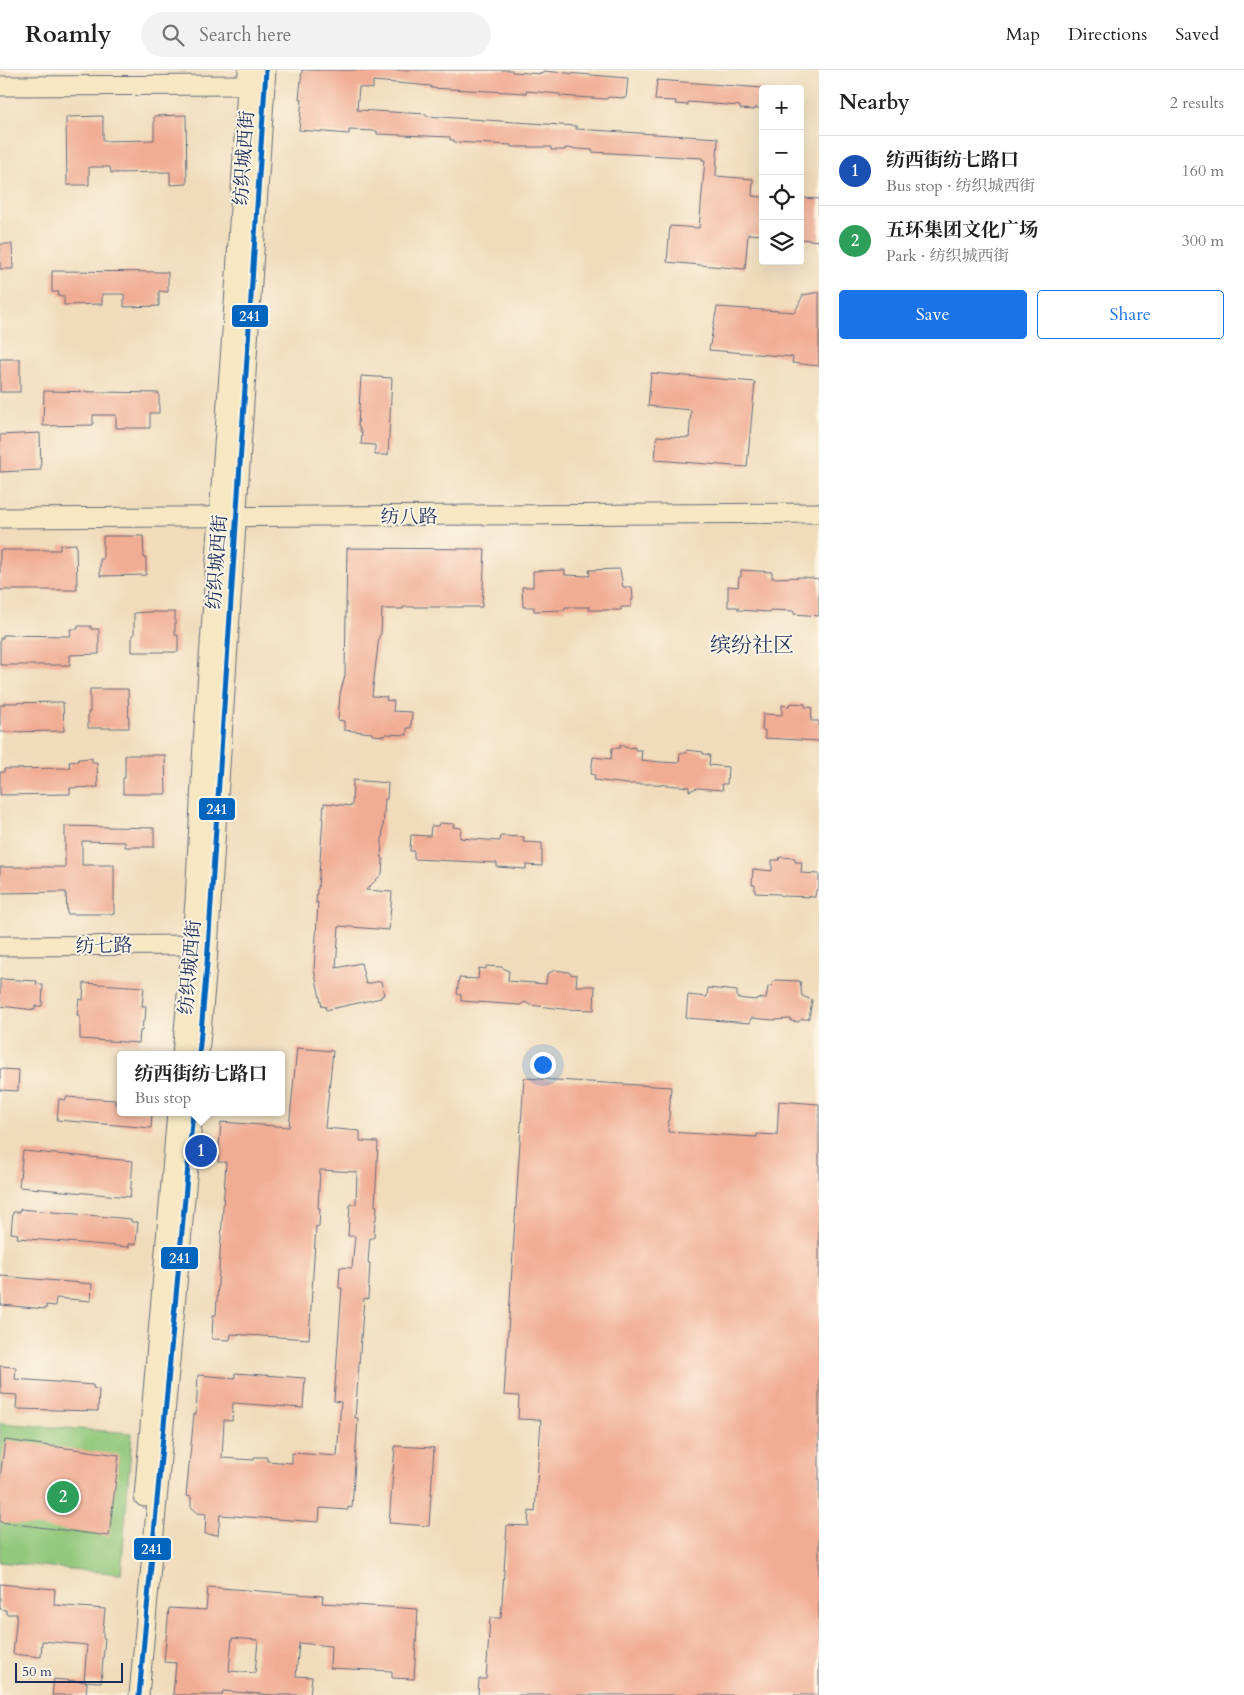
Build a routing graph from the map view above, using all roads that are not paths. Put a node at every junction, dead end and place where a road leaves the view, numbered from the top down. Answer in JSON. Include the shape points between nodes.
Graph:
{"nodes":[{"id":1,"x":266,"y":70,"type":"edge"},
{"id":2,"x":248,"y":78,"type":"edge"},
{"id":3,"x":0,"y":86,"type":"edge"},
{"id":4,"x":819,"y":513,"type":"edge"},
{"id":5,"x":228,"y":517,"type":"junction"},
{"id":6,"x":0,"y":518,"type":"edge"},
{"id":7,"x":200,"y":945,"type":"junction"},
{"id":8,"x":0,"y":946,"type":"edge"},
{"id":9,"x":183,"y":1051,"type":"edge"},
{"id":10,"x":199,"y":1051,"type":"edge"},
{"id":11,"x":177,"y":1116,"type":"edge"},
{"id":12,"x":193,"y":1116,"type":"edge"},
{"id":13,"x":127,"y":1695,"type":"edge"},
{"id":14,"x":139,"y":1695,"type":"edge"}],
"edges":[{"from":1,"to":5,"type":"street","name":"纺织城西街"},
{"from":2,"to":3,"type":"street"},
{"from":2,"to":5,"type":"street","name":"纺织城西街"},
{"from":4,"to":5,"type":"street","name":"纺八路"},
{"from":5,"to":6,"type":"street","name":"纺八路"},
{"from":5,"to":7,"type":"street","name":"纺织城西街","via":[[203,744]]},
{"from":7,"to":8,"type":"street","name":"纺七路"},
{"from":7,"to":9,"type":"street","name":"纺织城西街"},
{"from":7,"to":10,"type":"street","name":"纺织城西街"},
{"from":11,"to":13,"type":"street"},
{"from":12,"to":14,"type":"street"}]}
